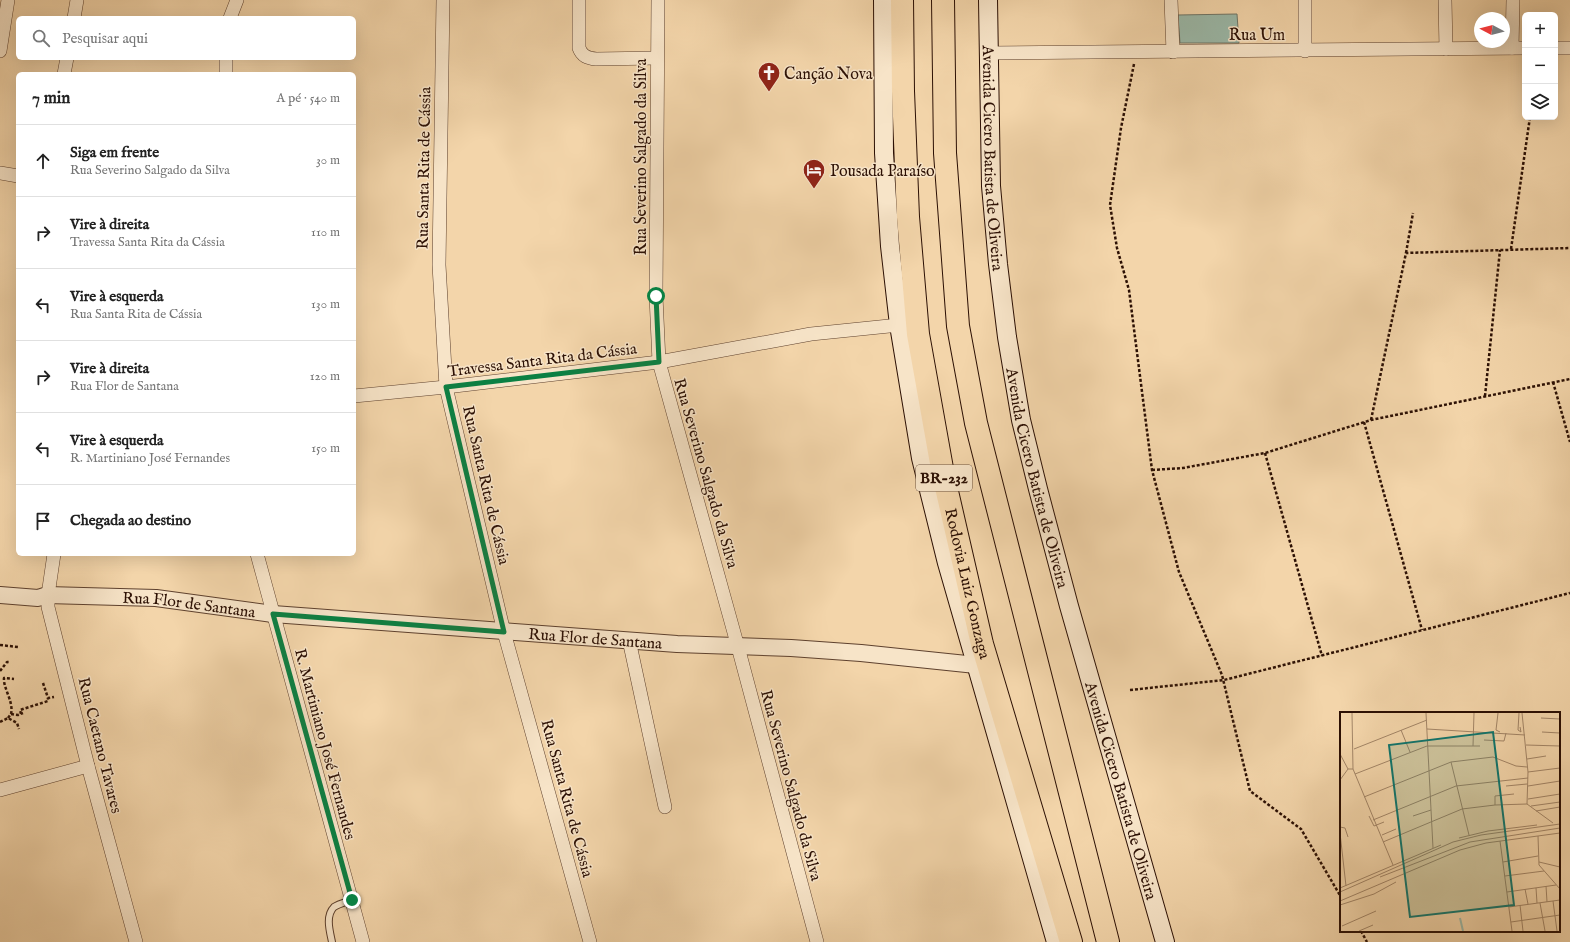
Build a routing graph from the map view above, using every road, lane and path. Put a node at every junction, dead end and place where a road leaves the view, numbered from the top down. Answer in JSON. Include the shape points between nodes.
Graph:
{"nodes":[{"id":1,"x":8,"y":0,"type":"edge"},
{"id":2,"x":77,"y":0,"type":"edge"},
{"id":3,"x":237,"y":0,"type":"edge"},
{"id":4,"x":443,"y":0,"type":"edge"},
{"id":5,"x":579,"y":0,"type":"edge"},
{"id":6,"x":658,"y":0,"type":"edge"},
{"id":7,"x":883,"y":0,"type":"edge"},
{"id":8,"x":902,"y":0,"type":"edge"},
{"id":9,"x":943,"y":0,"type":"edge"},
{"id":10,"x":988,"y":0,"type":"edge"},
{"id":11,"x":1171,"y":0,"type":"edge"},
{"id":12,"x":1305,"y":0,"type":"edge"},
{"id":13,"x":1445,"y":0,"type":"edge"},
{"id":14,"x":1513,"y":0,"type":"edge"},
{"id":15,"x":74,"y":16,"type":"edge"},
{"id":16,"x":231,"y":16,"type":"edge"},
{"id":17,"x":1518,"y":48,"type":"edge"},
{"id":18,"x":1558,"y":48,"type":"edge"},
{"id":19,"x":1570,"y":48,"type":"edge"},
{"id":20,"x":1446,"y":49,"type":"junction"},
{"id":21,"x":0,"y":51,"type":"edge"},
{"id":22,"x":1305,"y":51,"type":"junction"},
{"id":23,"x":1136,"y":52,"type":"junction"},
{"id":24,"x":1173,"y":52,"type":"junction"},
{"id":25,"x":988,"y":53,"type":"junction"},
{"id":26,"x":657,"y":58,"type":"junction"},
{"id":27,"x":67,"y":60,"type":"edge"},
{"id":28,"x":226,"y":60,"type":"edge"},
{"id":29,"x":64,"y":72,"type":"edge"},
{"id":30,"x":226,"y":72,"type":"edge"},
{"id":31,"x":1530,"y":120,"type":"edge"},
{"id":32,"x":0,"y":173,"type":"edge"},
{"id":33,"x":16,"y":176,"type":"edge"},
{"id":34,"x":1413,"y":213,"type":"dead end"},
{"id":35,"x":1570,"y":248,"type":"edge"},
{"id":36,"x":1500,"y":250,"type":"junction"},
{"id":37,"x":1511,"y":250,"type":"junction"},
{"id":38,"x":1406,"y":253,"type":"junction"},
{"id":39,"x":899,"y":325,"type":"junction"},
{"id":40,"x":659,"y":362,"type":"junction"},
{"id":41,"x":1570,"y":379,"type":"edge"},
{"id":42,"x":1554,"y":382,"type":"junction"},
{"id":43,"x":446,"y":387,"type":"junction"},
{"id":44,"x":356,"y":396,"type":"edge"},
{"id":45,"x":1485,"y":396,"type":"junction"},
{"id":46,"x":1371,"y":420,"type":"junction"},
{"id":47,"x":1364,"y":422,"type":"junction"},
{"id":48,"x":1570,"y":442,"type":"edge"},
{"id":49,"x":1264,"y":453,"type":"junction"},
{"id":50,"x":1152,"y":470,"type":"junction"},
{"id":51,"x":54,"y":556,"type":"edge"},
{"id":52,"x":258,"y":556,"type":"edge"},
{"id":53,"x":1570,"y":593,"type":"edge"},
{"id":54,"x":0,"y":595,"type":"edge"},
{"id":55,"x":48,"y":595,"type":"junction"},
{"id":56,"x":273,"y":614,"type":"junction"},
{"id":57,"x":1422,"y":630,"type":"junction"},
{"id":58,"x":504,"y":632,"type":"junction"},
{"id":59,"x":629,"y":640,"type":"junction"},
{"id":60,"x":0,"y":645,"type":"edge"},
{"id":61,"x":18,"y":647,"type":"dead end"},
{"id":62,"x":738,"y":647,"type":"junction"},
{"id":63,"x":1322,"y":656,"type":"junction"},
{"id":64,"x":10,"y":662,"type":"dead end"},
{"id":65,"x":976,"y":665,"type":"junction"},
{"id":66,"x":0,"y":671,"type":"edge"},
{"id":67,"x":14,"y":679,"type":"dead end"},
{"id":68,"x":1224,"y":680,"type":"junction"},
{"id":69,"x":43,"y":683,"type":"dead end"},
{"id":70,"x":1130,"y":690,"type":"dead end"},
{"id":71,"x":54,"y":697,"type":"dead end"},
{"id":72,"x":48,"y":698,"type":"junction"},
{"id":73,"x":11,"y":714,"type":"junction"},
{"id":74,"x":8,"y":718,"type":"junction"},
{"id":75,"x":0,"y":722,"type":"edge"},
{"id":76,"x":19,"y":729,"type":"dead end"},
{"id":77,"x":88,"y":766,"type":"junction"},
{"id":78,"x":0,"y":790,"type":"edge"},
{"id":79,"x":665,"y":807,"type":"dead end"},
{"id":80,"x":1340,"y":895,"type":"edge"},
{"id":81,"x":352,"y":900,"type":"junction"},
{"id":82,"x":1362,"y":932,"type":"edge"},
{"id":83,"x":136,"y":942,"type":"edge"},
{"id":84,"x":332,"y":942,"type":"edge"},
{"id":85,"x":363,"y":942,"type":"edge"},
{"id":86,"x":590,"y":942,"type":"edge"},
{"id":87,"x":817,"y":942,"type":"edge"},
{"id":88,"x":1056,"y":942,"type":"edge"},
{"id":89,"x":1071,"y":942,"type":"edge"},
{"id":90,"x":1108,"y":942,"type":"edge"},
{"id":91,"x":1165,"y":942,"type":"edge"},
{"id":92,"x":1367,"y":942,"type":"edge"}],
"edges":[{"from":1,"to":21,"type":"street"},
{"from":2,"to":15,"type":"street"},
{"from":3,"to":16,"type":"street"},
{"from":4,"to":43,"type":"street","name":"Rua Santa Rita de Cássia","via":[[438,265]]},
{"from":5,"to":26,"type":"street","via":[[578,48],[581,54],[596,59]]},
{"from":6,"to":26,"type":"street","name":"Rua Severino Salgado da Silva"},
{"from":7,"to":39,"type":"main road","via":[[884,153],[890,246]]},
{"from":8,"to":89,"type":"highway","name":"Rodovia Luiz Gonzaga","number":"BR-232","via":[[908,209],[918,334],[943,474],[982,644]]},
{"from":9,"to":90,"type":"highway","number":"BR-232","via":[[945,153],[958,326],[976,423]]},
{"from":10,"to":25,"type":"main road","name":"Avenida Cicero Batista de Oliveira"},
{"from":11,"to":24,"type":"street"},
{"from":12,"to":22,"type":"street"},
{"from":13,"to":20,"type":"street"},
{"from":14,"to":17,"type":"street"},
{"from":17,"to":20,"type":"street","name":"Rua Um"},
{"from":18,"to":19,"type":"street"},
{"from":20,"to":22,"type":"street","name":"Rua Um"},
{"from":22,"to":24,"type":"street","name":"Rua Um"},
{"from":23,"to":24,"type":"street","name":"Rua Um"},
{"from":23,"to":25,"type":"street","name":"Rua Um"},
{"from":23,"to":50,"type":"path","via":[[1121,128],[1110,205],[1117,248],[1129,290]]},
{"from":25,"to":91,"type":"main road","name":"Avenida Cicero Batista de Oliveira","via":[[991,186],[998,264],[1021,420],[1071,614]]},
{"from":26,"to":40,"type":"street","name":"Rua Severino Salgado da Silva","via":[[656,296]]},
{"from":27,"to":29,"type":"street"},
{"from":28,"to":30,"type":"street"},
{"from":31,"to":37,"type":"path"},
{"from":32,"to":33,"type":"street"},
{"from":34,"to":38,"type":"path"},
{"from":35,"to":37,"type":"path"},
{"from":36,"to":37,"type":"path"},
{"from":36,"to":38,"type":"path"},
{"from":36,"to":45,"type":"path"},
{"from":38,"to":46,"type":"path"},
{"from":39,"to":40,"type":"street","name":"Travessa Santa Rita da Cássia","via":[[811,334]]},
{"from":39,"to":65,"type":"main road","via":[[921,458]]},
{"from":40,"to":43,"type":"street","name":"Travessa Santa Rita da Cássia"},
{"from":40,"to":62,"type":"street","name":"Rua Severino Salgado da Silva"},
{"from":41,"to":42,"type":"path"},
{"from":42,"to":45,"type":"path"},
{"from":42,"to":48,"type":"path"},
{"from":43,"to":44,"type":"street","name":"Travessa Santa Rita da Cássia"},
{"from":43,"to":58,"type":"street","name":"Rua Santa Rita de Cássia"},
{"from":45,"to":46,"type":"path"},
{"from":46,"to":47,"type":"path"},
{"from":47,"to":49,"type":"path"},
{"from":47,"to":57,"type":"path"},
{"from":49,"to":50,"type":"path","via":[[1183,468]]},
{"from":49,"to":63,"type":"path"},
{"from":50,"to":68,"type":"path","via":[[1179,572]]},
{"from":51,"to":55,"type":"street","name":"Rua Caetano Tavares"},
{"from":52,"to":56,"type":"street","name":"R. Martiniano José Fernandes"},
{"from":53,"to":57,"type":"path"},
{"from":54,"to":55,"type":"street","name":"Rua Flor de Santana","via":[[38,598]]},
{"from":55,"to":56,"type":"street","name":"Rua Flor de Santana","via":[[156,598]]},
{"from":55,"to":77,"type":"street","name":"Rua Caetano Tavares","via":[[50,614]]},
{"from":56,"to":58,"type":"street","name":"Rua Flor de Santana"},
{"from":56,"to":81,"type":"street","name":"R. Martiniano José Fernandes"},
{"from":57,"to":63,"type":"path"},
{"from":58,"to":59,"type":"street","name":"Rua Flor de Santana"},
{"from":58,"to":86,"type":"street","name":"Rua Santa Rita de Cássia"},
{"from":59,"to":62,"type":"street","name":"Rua Flor de Santana"},
{"from":59,"to":79,"type":"street"},
{"from":60,"to":61,"type":"path"},
{"from":62,"to":65,"type":"street","name":"Rua Flor de Santana","via":[[861,653]]},
{"from":62,"to":87,"type":"street","name":"Rua Severino Salgado da Silva"},
{"from":63,"to":68,"type":"path"},
{"from":64,"to":66,"type":"path","via":[[7,662]]},
{"from":65,"to":88,"type":"main road"},
{"from":67,"to":73,"type":"path","via":[[4,678]]},
{"from":68,"to":70,"type":"path"},
{"from":68,"to":80,"type":"path","via":[[1250,791],[1300,829]]},
{"from":69,"to":72,"type":"path"},
{"from":71,"to":72,"type":"path"},
{"from":72,"to":73,"type":"path","via":[[48,701],[20,710],[22,713]]},
{"from":73,"to":74,"type":"path"},
{"from":74,"to":75,"type":"path"},
{"from":74,"to":76,"type":"path","via":[[17,723]]},
{"from":77,"to":78,"type":"street"},
{"from":77,"to":83,"type":"street","name":"Rua Caetano Tavares"},
{"from":81,"to":84,"type":"lane","via":[[334,907],[331,912],[329,923]]},
{"from":81,"to":85,"type":"street","name":"R. Martiniano José Fernandes"},
{"from":82,"to":92,"type":"path"}]}
